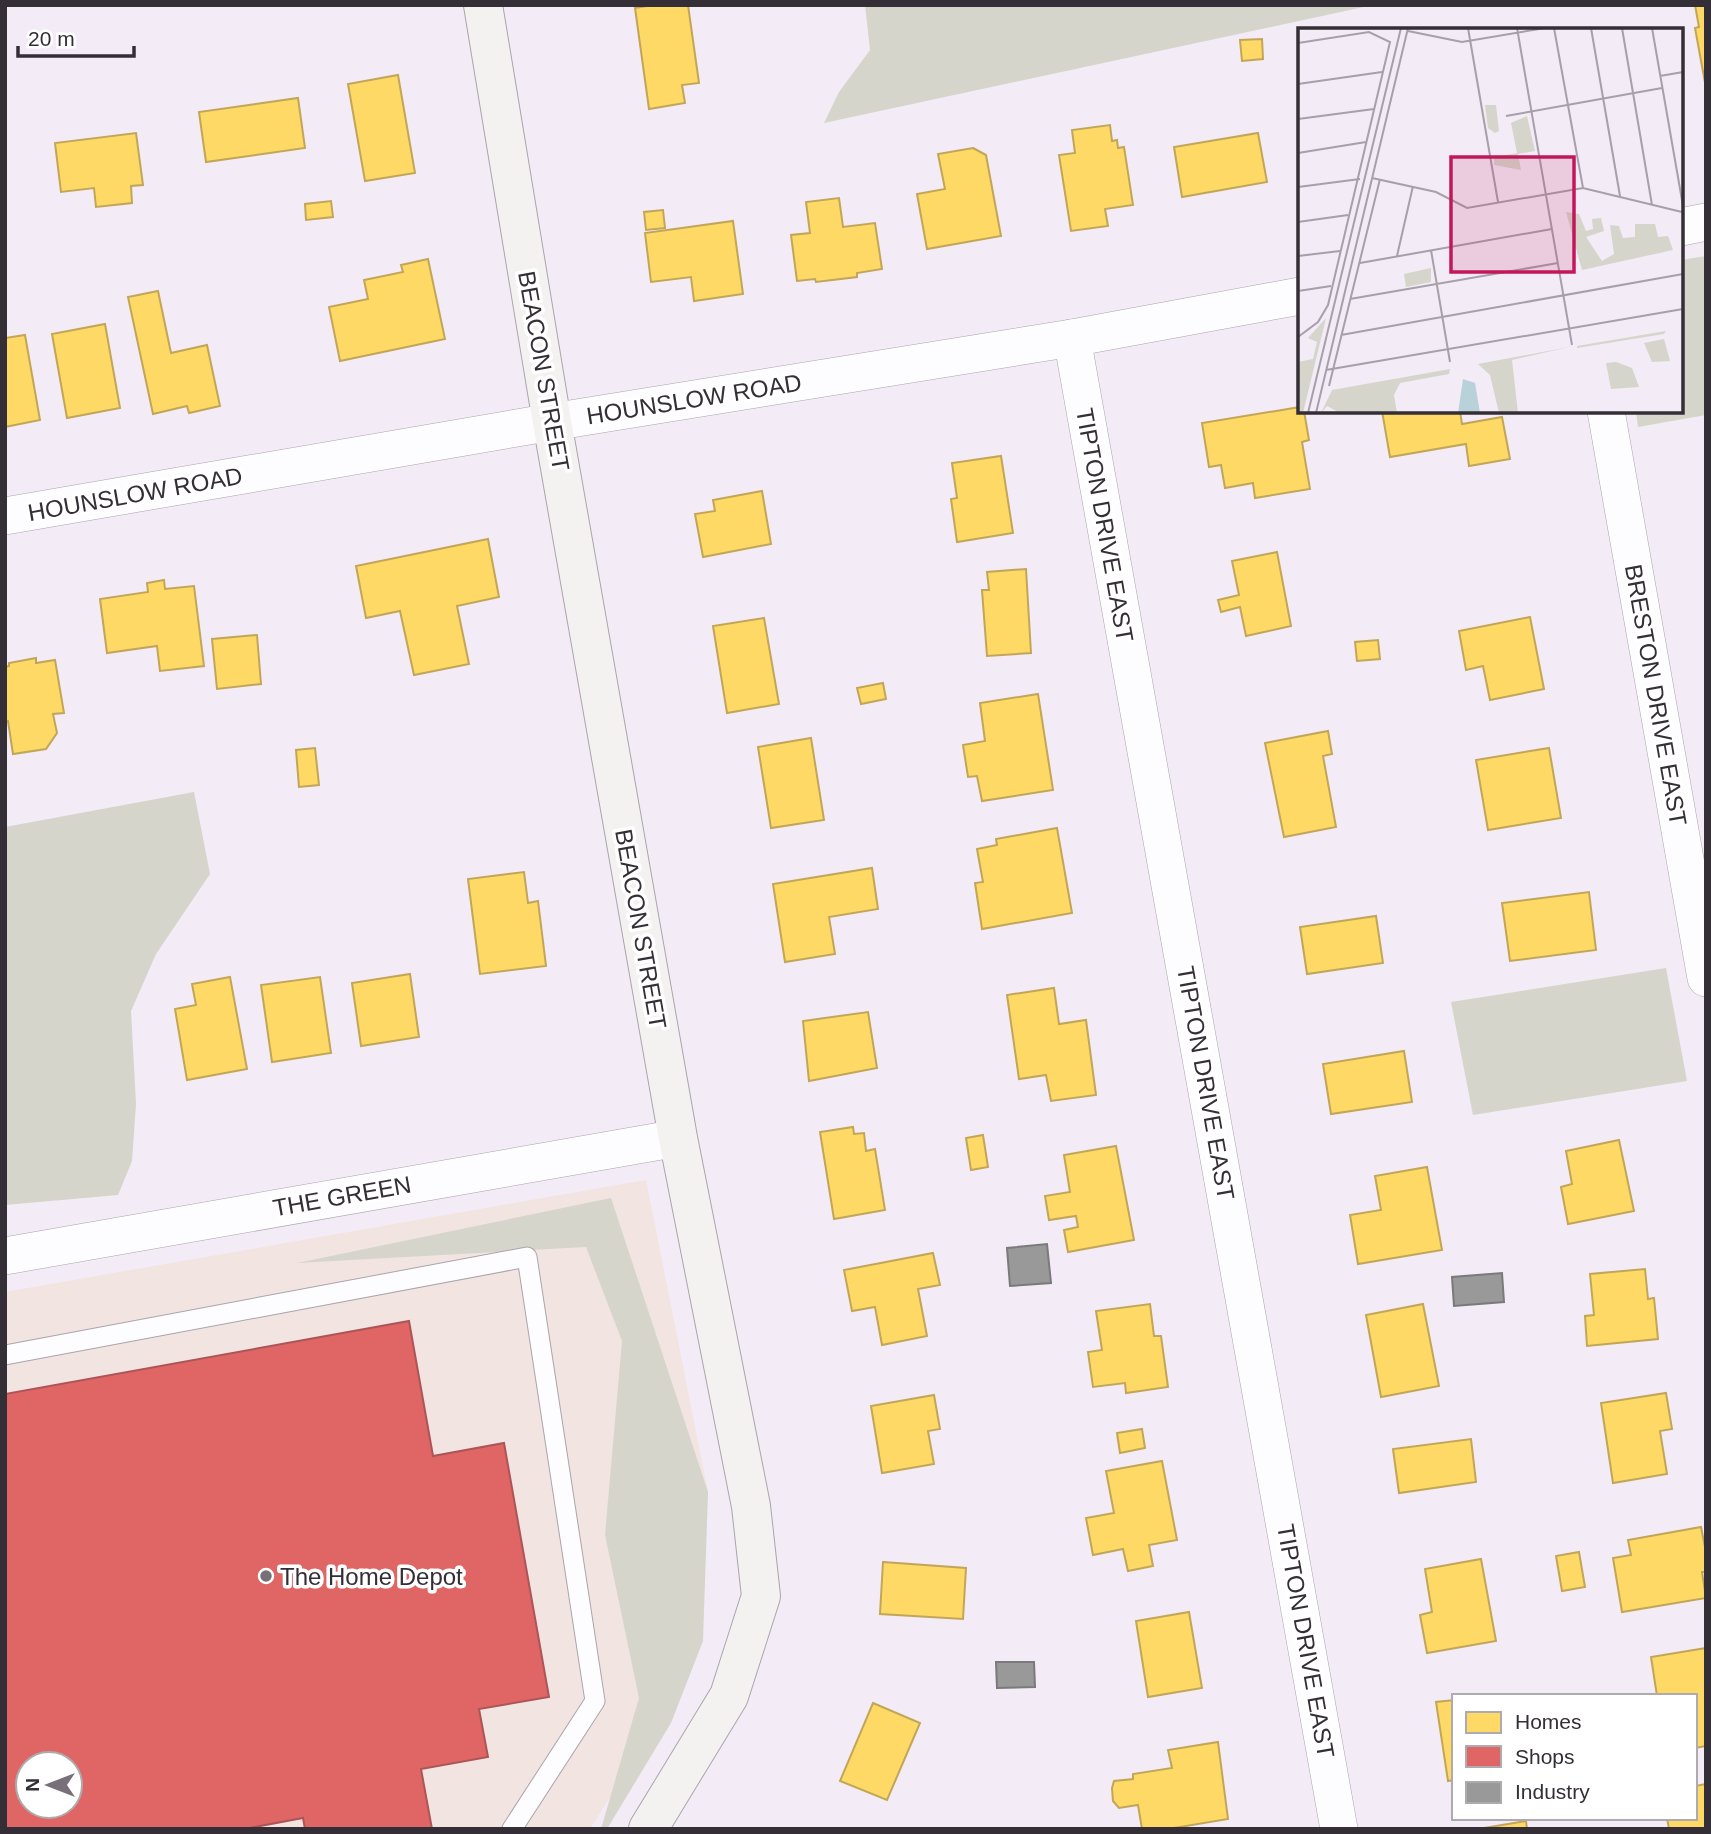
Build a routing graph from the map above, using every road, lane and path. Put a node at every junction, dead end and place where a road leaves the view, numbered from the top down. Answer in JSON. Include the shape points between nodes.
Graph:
{"nodes":[{"id":1,"x":483,"y":5,"type":"edge"},
{"id":2,"x":1706,"y":222,"type":"edge"},
{"id":3,"x":1683,"y":227,"type":"edge"},
{"id":4,"x":1298,"y":296,"type":"edge"},
{"id":5,"x":1072,"y":338,"type":"junction"},
{"id":6,"x":1606,"y":413,"type":"edge"},
{"id":7,"x":552,"y":422,"type":"junction"},
{"id":8,"x":5,"y":516,"type":"edge"},
{"id":9,"x":1706,"y":978,"type":"edge"},
{"id":10,"x":678,"y":1138,"type":"junction"},
{"id":11,"x":5,"y":1255,"type":"edge"},
{"id":12,"x":5,"y":1355,"type":"edge"},
{"id":13,"x":512,"y":1829,"type":"edge"},
{"id":14,"x":648,"y":1829,"type":"edge"},
{"id":15,"x":1339,"y":1829,"type":"edge"}],
"edges":[{"from":1,"to":7,"type":"street","name":"BEACON STREET"},
{"from":2,"to":3,"type":"street"},
{"from":4,"to":5,"type":"street","name":"HOUNSLOW ROAD"},
{"from":5,"to":7,"type":"street","name":"HOUNSLOW ROAD"},
{"from":5,"to":15,"type":"street","name":"TIPTON DRIVE EAST"},
{"from":6,"to":9,"type":"street","name":"BRESTON DRIVE EAST"},
{"from":7,"to":8,"type":"street","name":"HOUNSLOW ROAD"},
{"from":7,"to":10,"type":"street","name":"BEACON STREET"},
{"from":10,"to":11,"type":"street","name":"THE GREEN"},
{"from":10,"to":14,"type":"street","name":"BEACON STREET","via":[[751,1506],[761,1596],[729,1696]]},
{"from":12,"to":13,"type":"lane","via":[[527,1257],[595,1701]]}]}
